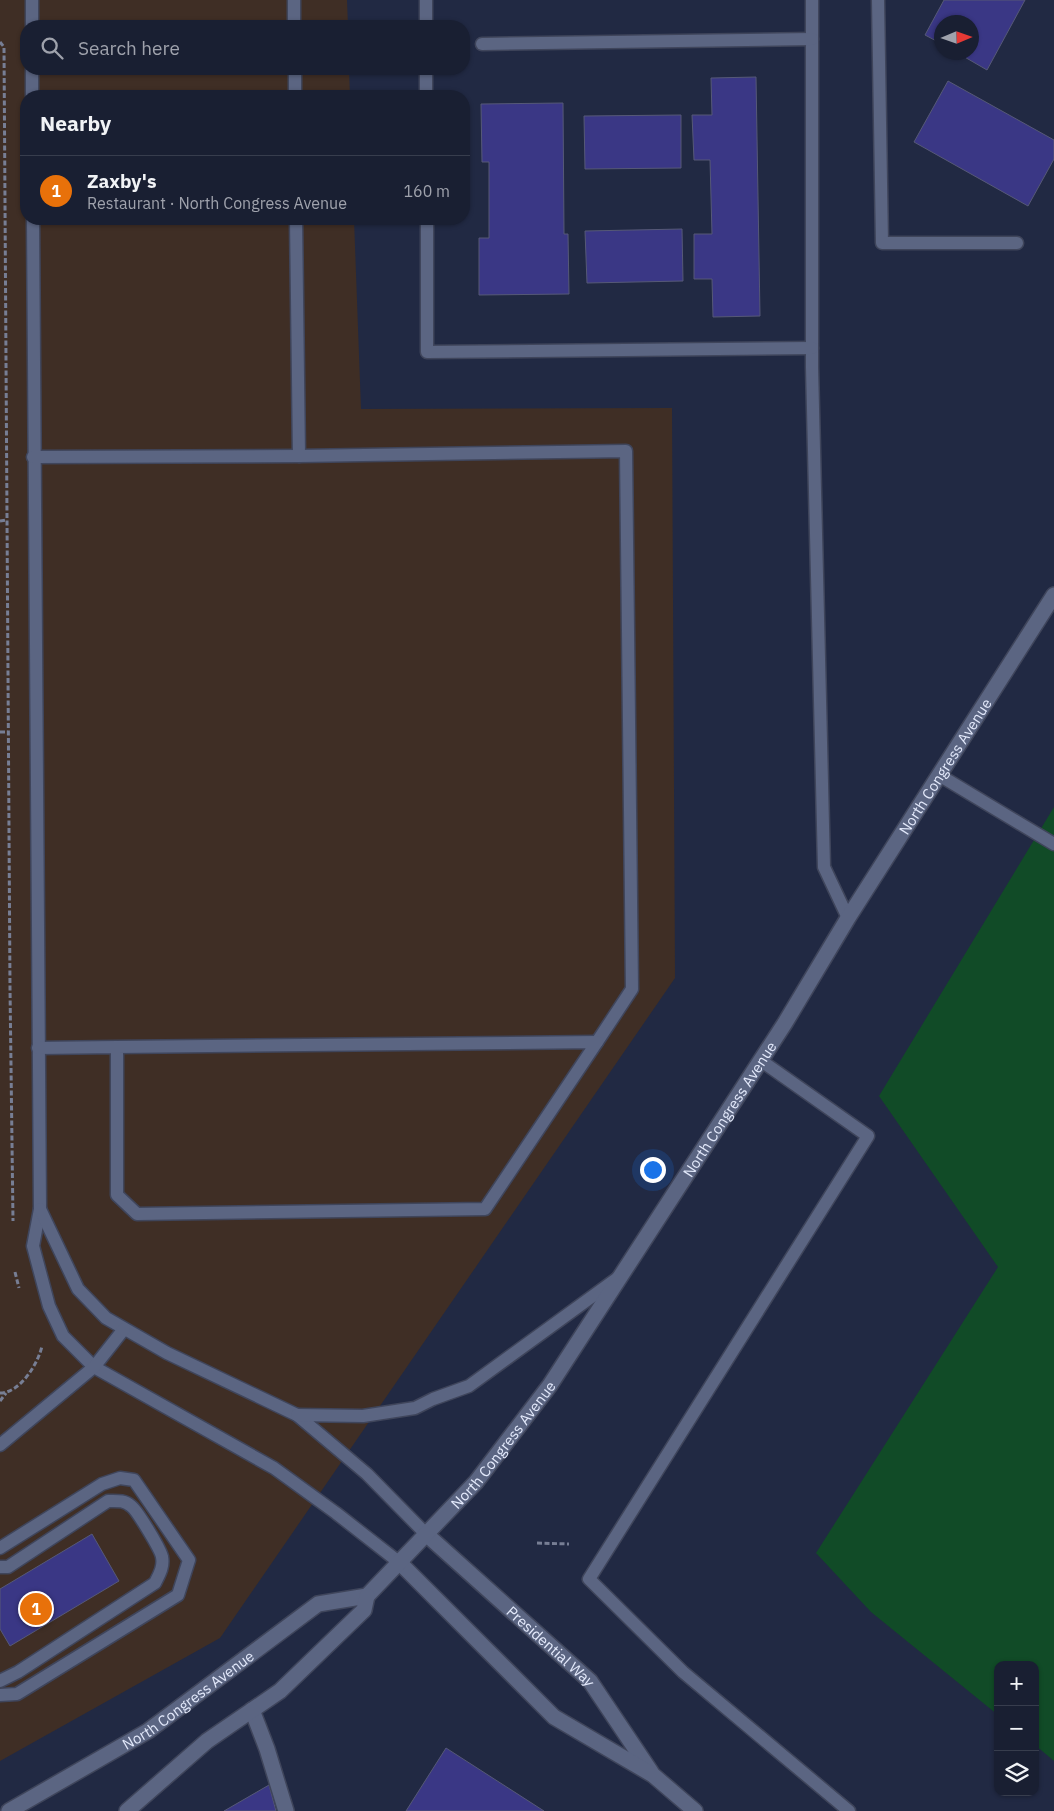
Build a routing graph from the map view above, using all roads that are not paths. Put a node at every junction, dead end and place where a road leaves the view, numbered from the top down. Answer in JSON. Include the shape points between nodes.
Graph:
{"nodes":[{"id":1,"x":32,"y":0,"type":"edge"},
{"id":2,"x":294,"y":0,"type":"edge"},
{"id":3,"x":426,"y":0,"type":"edge"},
{"id":4,"x":812,"y":0,"type":"edge"},
{"id":5,"x":878,"y":0,"type":"edge"},
{"id":6,"x":32,"y":20,"type":"edge"},
{"id":7,"x":294,"y":20,"type":"edge"},
{"id":8,"x":426,"y":20,"type":"edge"},
{"id":9,"x":812,"y":38,"type":"junction"},
{"id":10,"x":482,"y":44,"type":"dead end"},
{"id":11,"x":32,"y":75,"type":"edge"},
{"id":12,"x":295,"y":75,"type":"edge"},
{"id":13,"x":426,"y":75,"type":"edge"},
{"id":14,"x":32,"y":90,"type":"edge"},
{"id":15,"x":295,"y":90,"type":"edge"},
{"id":16,"x":426,"y":90,"type":"edge"},
{"id":17,"x":33,"y":225,"type":"edge"},
{"id":18,"x":296,"y":225,"type":"edge"},
{"id":19,"x":426,"y":225,"type":"edge"},
{"id":20,"x":1017,"y":243,"type":"dead end"},
{"id":21,"x":812,"y":348,"type":"junction"},
{"id":22,"x":299,"y":456,"type":"junction"},
{"id":23,"x":34,"y":457,"type":"junction"},
{"id":24,"x":1054,"y":595,"type":"edge"},
{"id":25,"x":939,"y":775,"type":"junction"},
{"id":26,"x":1054,"y":844,"type":"edge"},
{"id":27,"x":848,"y":918,"type":"junction"},
{"id":28,"x":597,"y":1042,"type":"junction"},
{"id":29,"x":117,"y":1047,"type":"junction"},
{"id":30,"x":38,"y":1048,"type":"junction"},
{"id":31,"x":760,"y":1060,"type":"junction"},
{"id":32,"x":40,"y":1209,"type":"junction"},
{"id":33,"x":621,"y":1275,"type":"junction"},
{"id":34,"x":124,"y":1329,"type":"junction"},
{"id":35,"x":94,"y":1367,"type":"junction"},
{"id":36,"x":296,"y":1415,"type":"junction"},
{"id":37,"x":0,"y":1444,"type":"edge"},
{"id":38,"x":426,"y":1534,"type":"junction"},
{"id":39,"x":0,"y":1548,"type":"edge"},
{"id":40,"x":400,"y":1564,"type":"junction"},
{"id":41,"x":0,"y":1567,"type":"edge"},
{"id":42,"x":368,"y":1596,"type":"junction"},
{"id":43,"x":0,"y":1681,"type":"edge"},
{"id":44,"x":0,"y":1695,"type":"edge"},
{"id":45,"x":252,"y":1710,"type":"junction"},
{"id":46,"x":653,"y":1775,"type":"junction"},
{"id":47,"x":9,"y":1811,"type":"edge"},
{"id":48,"x":126,"y":1811,"type":"edge"},
{"id":49,"x":286,"y":1811,"type":"edge"},
{"id":50,"x":695,"y":1811,"type":"edge"},
{"id":51,"x":849,"y":1811,"type":"edge"}],
"edges":[{"from":1,"to":6,"type":"lane"},
{"from":2,"to":7,"type":"lane"},
{"from":3,"to":8,"type":"lane"},
{"from":4,"to":9,"type":"lane"},
{"from":5,"to":20,"type":"lane","via":[[882,243]]},
{"from":9,"to":10,"type":"lane"},
{"from":9,"to":21,"type":"lane"},
{"from":11,"to":14,"type":"lane"},
{"from":12,"to":15,"type":"lane"},
{"from":13,"to":16,"type":"lane"},
{"from":17,"to":23,"type":"lane"},
{"from":18,"to":22,"type":"lane"},
{"from":19,"to":21,"type":"lane","via":[[426,352]]},
{"from":21,"to":27,"type":"lane","via":[[824,867]]},
{"from":22,"to":23,"type":"lane"},
{"from":22,"to":28,"type":"lane","via":[[626,450],[632,989]]},
{"from":23,"to":30,"type":"lane"},
{"from":24,"to":25,"type":"street","name":"North Congress Avenue"},
{"from":25,"to":26,"type":"lane"},
{"from":25,"to":27,"type":"street","name":"North Congress Avenue"},
{"from":27,"to":31,"type":"street","name":"North Congress Avenue"},
{"from":28,"to":29,"type":"lane"},
{"from":28,"to":29,"type":"lane","via":[[485,1209],[137,1214],[117,1196]]},
{"from":29,"to":30,"type":"lane"},
{"from":30,"to":32,"type":"lane"},
{"from":31,"to":33,"type":"street","name":"North Congress Avenue"},
{"from":31,"to":51,"type":"lane","via":[[868,1136],[589,1579],[683,1672]]},
{"from":32,"to":34,"type":"lane","via":[[78,1289],[106,1318]]},
{"from":32,"to":35,"type":"lane","via":[[33,1246],[49,1306],[63,1336]]},
{"from":33,"to":36,"type":"lane","via":[[469,1386],[415,1408],[363,1416]]},
{"from":33,"to":38,"type":"street","name":"North Congress Avenue","via":[[550,1385],[476,1482]]},
{"from":34,"to":35,"type":"lane"},
{"from":34,"to":36,"type":"lane"},
{"from":35,"to":37,"type":"lane"},
{"from":35,"to":40,"type":"lane","via":[[274,1468]]},
{"from":36,"to":38,"type":"lane","via":[[367,1474]]},
{"from":38,"to":40,"type":"street","name":"North Congress Avenue"},
{"from":38,"to":46,"type":"street","name":"Presidential Way","via":[[590,1681]]},
{"from":39,"to":44,"type":"lane","via":[[102,1484],[120,1478],[134,1480],[189,1560],[178,1595],[17,1694]]},
{"from":40,"to":42,"type":"street","name":"North Congress Avenue"},
{"from":40,"to":46,"type":"street","name":"Presidential Way","via":[[554,1717]]},
{"from":41,"to":43,"type":"lane","via":[[8,1567],[108,1501],[121,1500],[132,1506],[162,1558],[162,1570],[155,1584]]},
{"from":42,"to":45,"type":"street","name":"North Congress Avenue","via":[[364,1610],[280,1690]]},
{"from":42,"to":47,"type":"street","name":"North Congress Avenue","via":[[318,1604],[148,1731]]},
{"from":45,"to":48,"type":"street","name":"North Congress Avenue","via":[[208,1741]]},
{"from":45,"to":49,"type":"street"},
{"from":46,"to":50,"type":"street","name":"Presidential Way"}]}
